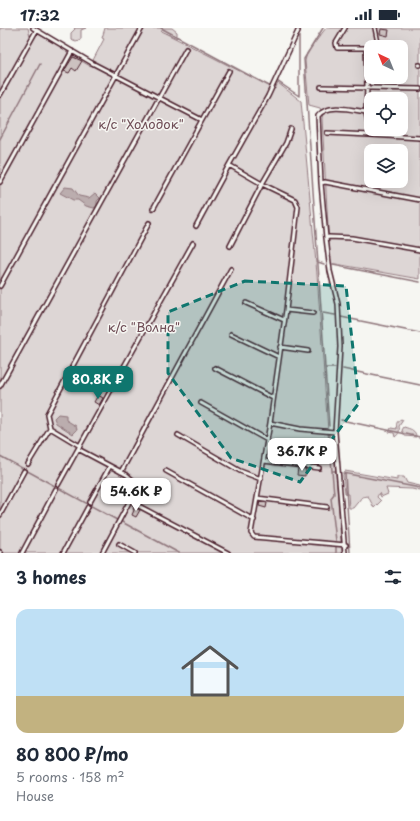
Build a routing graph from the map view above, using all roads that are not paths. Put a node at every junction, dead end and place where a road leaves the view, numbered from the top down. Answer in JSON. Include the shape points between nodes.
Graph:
{"nodes":[{"id":1,"x":33,"y":28,"type":"edge"},
{"id":2,"x":142,"y":28,"type":"edge"},
{"id":3,"x":345,"y":28,"type":"edge"},
{"id":4,"x":375,"y":28,"type":"edge"},
{"id":5,"x":36,"y":31,"type":"junction"},
{"id":6,"x":298,"y":32,"type":"dead end"},
{"id":7,"x":377,"y":40,"type":"edge"},
{"id":8,"x":364,"y":48,"type":"edge"},
{"id":9,"x":186,"y":49,"type":"dead end"},
{"id":10,"x":72,"y":51,"type":"junction"},
{"id":11,"x":229,"y":71,"type":"dead end"},
{"id":12,"x":116,"y":76,"type":"junction"},
{"id":13,"x":367,"y":84,"type":"edge"},
{"id":14,"x":321,"y":87,"type":"dead end"},
{"id":15,"x":367,"y":87,"type":"junction"},
{"id":16,"x":420,"y":89,"type":"edge"},
{"id":17,"x":367,"y":92,"type":"edge"},
{"id":18,"x":0,"y":95,"type":"edge"},
{"id":19,"x":159,"y":97,"type":"junction"},
{"id":20,"x":364,"y":112,"type":"edge"},
{"id":21,"x":202,"y":120,"type":"junction"},
{"id":22,"x":291,"y":129,"type":"dead end"},
{"id":23,"x":327,"y":133,"type":"dead end"},
{"id":24,"x":364,"y":135,"type":"edge"},
{"id":25,"x":387,"y":136,"type":"edge"},
{"id":26,"x":420,"y":138,"type":"edge"},
{"id":27,"x":229,"y":165,"type":"junction"},
{"id":28,"x":0,"y":182,"type":"edge"},
{"id":29,"x":321,"y":183,"type":"junction"},
{"id":30,"x":262,"y":184,"type":"junction"},
{"id":31,"x":420,"y":200,"type":"edge"},
{"id":32,"x":152,"y":209,"type":"dead end"},
{"id":33,"x":149,"y":223,"type":"dead end"},
{"id":34,"x":196,"y":226,"type":"dead end"},
{"id":35,"x":326,"y":238,"type":"junction"},
{"id":36,"x":193,"y":244,"type":"dead end"},
{"id":37,"x":230,"y":246,"type":"dead end"},
{"id":38,"x":420,"y":250,"type":"edge"},
{"id":39,"x":231,"y":269,"type":"dead end"},
{"id":40,"x":0,"y":286,"type":"edge"},
{"id":41,"x":246,"y":303,"type":"dead end"},
{"id":42,"x":286,"y":310,"type":"junction"},
{"id":43,"x":313,"y":313,"type":"dead end"},
{"id":44,"x":284,"y":320,"type":"junction"},
{"id":45,"x":231,"y":334,"type":"dead end"},
{"id":46,"x":280,"y":347,"type":"junction"},
{"id":47,"x":308,"y":351,"type":"dead end"},
{"id":48,"x":279,"y":357,"type":"junction"},
{"id":49,"x":215,"y":368,"type":"dead end"},
{"id":50,"x":0,"y":386,"type":"edge"},
{"id":51,"x":273,"y":398,"type":"junction"},
{"id":52,"x":201,"y":403,"type":"dead end"},
{"id":53,"x":270,"y":423,"type":"junction"},
{"id":54,"x":50,"y":428,"type":"junction"},
{"id":55,"x":335,"y":432,"type":"junction"},
{"id":56,"x":178,"y":435,"type":"dead end"},
{"id":57,"x":267,"y":440,"type":"junction"},
{"id":58,"x":79,"y":448,"type":"junction"},
{"id":59,"x":264,"y":461,"type":"junction"},
{"id":60,"x":28,"y":464,"type":"dead end"},
{"id":61,"x":110,"y":466,"type":"junction"},
{"id":62,"x":319,"y":468,"type":"dead end"},
{"id":63,"x":24,"y":471,"type":"dead end"},
{"id":64,"x":166,"y":471,"type":"dead end"},
{"id":65,"x":121,"y":472,"type":"junction"},
{"id":66,"x":261,"y":479,"type":"junction"},
{"id":67,"x":58,"y":485,"type":"dead end"},
{"id":68,"x":56,"y":489,"type":"dead end"},
{"id":69,"x":257,"y":498,"type":"junction"},
{"id":70,"x":90,"y":502,"type":"dead end"},
{"id":71,"x":135,"y":504,"type":"dead end"},
{"id":72,"x":88,"y":507,"type":"dead end"},
{"id":73,"x":327,"y":507,"type":"dead end"},
{"id":74,"x":0,"y":515,"type":"edge"},
{"id":75,"x":254,"y":520,"type":"junction"},
{"id":76,"x":119,"y":544,"type":"dead end"},
{"id":77,"x":346,"y":545,"type":"junction"},
{"id":78,"x":22,"y":553,"type":"edge"},
{"id":79,"x":63,"y":553,"type":"edge"},
{"id":80,"x":102,"y":553,"type":"edge"},
{"id":81,"x":135,"y":553,"type":"edge"},
{"id":82,"x":228,"y":553,"type":"edge"},
{"id":83,"x":346,"y":553,"type":"edge"}],
"edges":[{"from":1,"to":5,"type":"lane"},
{"from":2,"to":12,"type":"lane"},
{"from":3,"to":8,"type":"lane","via":[[336,43],[337,48]]},
{"from":4,"to":7,"type":"lane"},
{"from":5,"to":10,"type":"lane"},
{"from":5,"to":18,"type":"lane"},
{"from":6,"to":27,"type":"lane","via":[[268,96]]},
{"from":9,"to":19,"type":"lane"},
{"from":10,"to":12,"type":"lane"},
{"from":10,"to":28,"type":"lane"},
{"from":11,"to":21,"type":"lane"},
{"from":12,"to":19,"type":"lane"},
{"from":12,"to":40,"type":"lane"},
{"from":13,"to":15,"type":"lane"},
{"from":14,"to":15,"type":"lane"},
{"from":15,"to":16,"type":"lane"},
{"from":15,"to":17,"type":"lane"},
{"from":19,"to":21,"type":"lane"},
{"from":19,"to":50,"type":"lane"},
{"from":20,"to":29,"type":"lane","via":[[332,108],[322,111],[318,116]]},
{"from":21,"to":32,"type":"lane"},
{"from":22,"to":30,"type":"lane","via":[[286,143]]},
{"from":23,"to":24,"type":"lane"},
{"from":25,"to":26,"type":"lane"},
{"from":27,"to":30,"type":"lane"},
{"from":27,"to":34,"type":"lane"},
{"from":29,"to":31,"type":"lane"},
{"from":29,"to":35,"type":"lane"},
{"from":30,"to":37,"type":"lane"},
{"from":30,"to":42,"type":"lane","via":[[294,200],[298,207]]},
{"from":33,"to":54,"type":"lane","via":[[47,414]]},
{"from":35,"to":38,"type":"lane","via":[[352,238]]},
{"from":35,"to":55,"type":"lane","via":[[338,304],[340,340]]},
{"from":36,"to":58,"type":"lane"},
{"from":39,"to":65,"type":"lane"},
{"from":41,"to":44,"type":"lane"},
{"from":42,"to":43,"type":"lane"},
{"from":42,"to":44,"type":"lane"},
{"from":44,"to":46,"type":"lane"},
{"from":45,"to":48,"type":"lane"},
{"from":46,"to":47,"type":"lane"},
{"from":46,"to":48,"type":"lane"},
{"from":48,"to":51,"type":"lane"},
{"from":49,"to":51,"type":"lane"},
{"from":51,"to":53,"type":"lane"},
{"from":52,"to":57,"type":"lane"},
{"from":53,"to":55,"type":"lane"},
{"from":53,"to":57,"type":"lane"},
{"from":54,"to":58,"type":"lane"},
{"from":54,"to":60,"type":"lane"},
{"from":55,"to":77,"type":"lane"},
{"from":56,"to":66,"type":"lane","via":[[240,471]]},
{"from":57,"to":59,"type":"lane"},
{"from":58,"to":61,"type":"lane"},
{"from":58,"to":67,"type":"lane"},
{"from":59,"to":62,"type":"lane"},
{"from":59,"to":66,"type":"lane"},
{"from":61,"to":65,"type":"lane"},
{"from":61,"to":70,"type":"lane"},
{"from":63,"to":74,"type":"lane"},
{"from":64,"to":75,"type":"lane"},
{"from":65,"to":80,"type":"lane","via":[[136,483],[135,491]]},
{"from":66,"to":69,"type":"lane"},
{"from":68,"to":78,"type":"lane"},
{"from":69,"to":73,"type":"lane"},
{"from":69,"to":75,"type":"lane"},
{"from":71,"to":82,"type":"lane"},
{"from":72,"to":79,"type":"lane"},
{"from":75,"to":77,"type":"lane","via":[[254,537]]},
{"from":76,"to":81,"type":"lane"},
{"from":77,"to":83,"type":"lane"}]}
